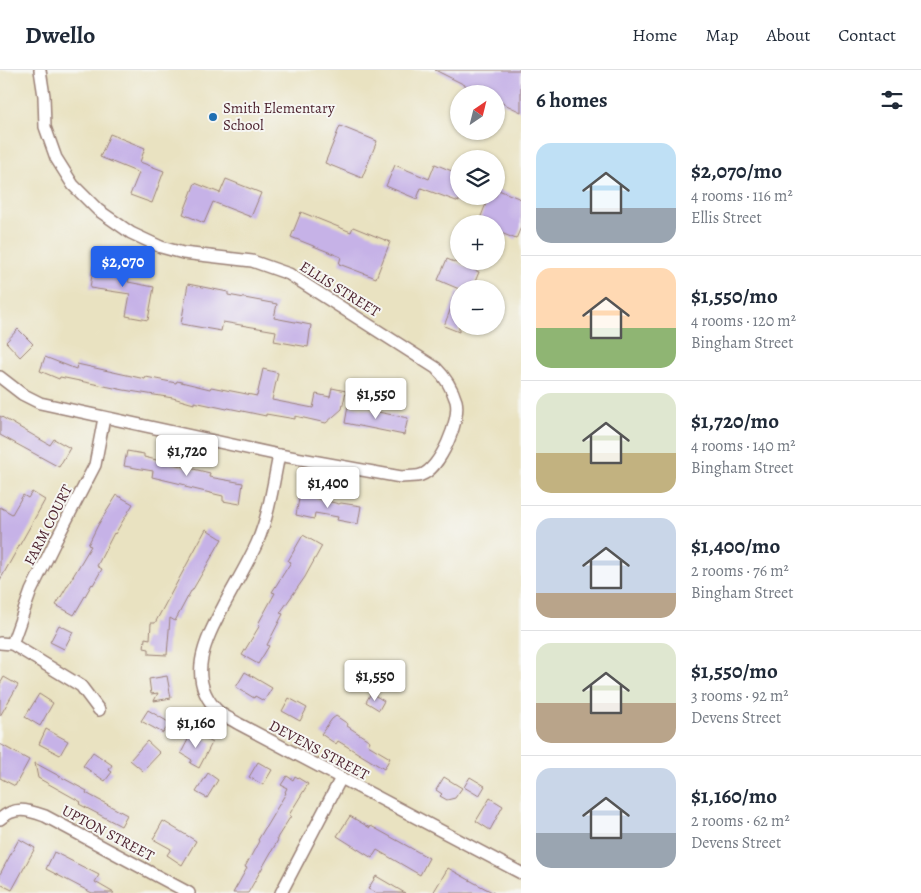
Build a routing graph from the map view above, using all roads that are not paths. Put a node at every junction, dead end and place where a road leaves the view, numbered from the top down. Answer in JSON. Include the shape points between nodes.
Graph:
{"nodes":[{"id":1,"x":40,"y":70,"type":"edge"},
{"id":2,"x":0,"y":377,"type":"edge"},
{"id":3,"x":104,"y":418,"type":"junction"},
{"id":4,"x":279,"y":454,"type":"junction"},
{"id":5,"x":6,"y":644,"type":"edge"},
{"id":6,"x":99,"y":710,"type":"dead end"},
{"id":7,"x":341,"y":778,"type":"junction"},
{"id":8,"x":4,"y":816,"type":"edge"},
{"id":9,"x":521,"y":873,"type":"edge"},
{"id":10,"x":189,"y":893,"type":"edge"},
{"id":11,"x":281,"y":893,"type":"edge"}],
"edges":[{"from":1,"to":4,"type":"street","name":"ELLIS STREET","via":[[45,127],[56,158],[73,184],[98,210],[131,233],[161,247],[183,253],[252,261],[289,274],[436,368],[449,382],[457,403],[445,449],[434,467],[421,475],[402,477]]},
{"from":2,"to":3,"type":"street","via":[[40,403]]},
{"from":3,"to":4,"type":"street"},
{"from":3,"to":5,"type":"street","name":"FARM COURT","via":[[95,465]]},
{"from":4,"to":7,"type":"street","name":"DEVENS STREET","via":[[266,520],[207,636],[200,678],[206,695],[220,712]]},
{"from":5,"to":6,"type":"street","via":[[81,686]]},
{"from":7,"to":9,"type":"street","name":"DEVENS STREET"},
{"from":7,"to":11,"type":"street"},
{"from":8,"to":10,"type":"street","name":"UPTON STREET","via":[[26,810],[46,816]]}]}
